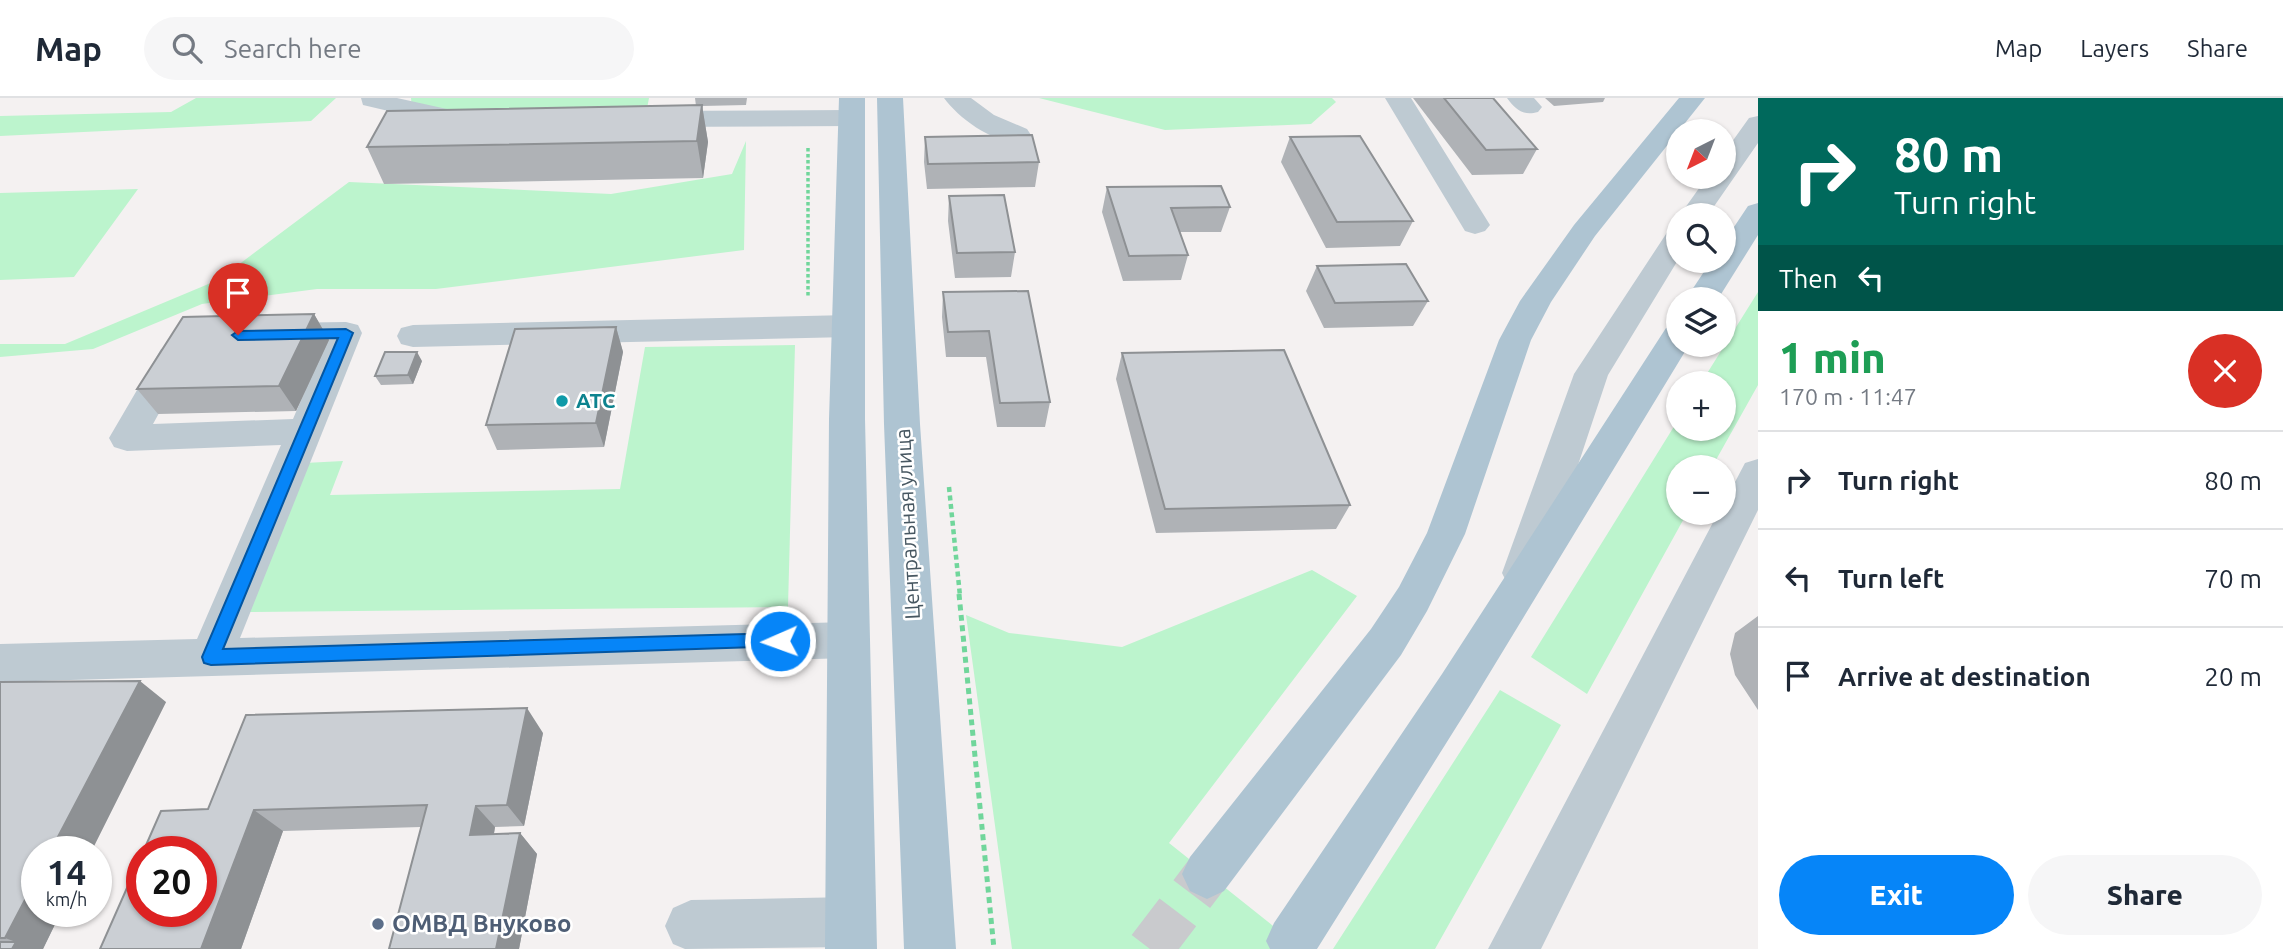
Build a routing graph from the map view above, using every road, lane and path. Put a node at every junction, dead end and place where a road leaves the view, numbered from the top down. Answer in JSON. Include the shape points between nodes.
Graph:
{"nodes":[{"id":1,"x":890,"y":98,"type":"edge"},
{"id":2,"x":957,"y":98,"type":"edge"},
{"id":3,"x":1398,"y":98,"type":"edge"},
{"id":4,"x":1692,"y":98,"type":"edge"},
{"id":5,"x":372,"y":100,"type":"dead end"},
{"id":6,"x":852,"y":108,"type":"edge"},
{"id":7,"x":642,"y":112,"type":"edge"},
{"id":8,"x":808,"y":119,"type":"junction"},
{"id":9,"x":487,"y":121,"type":"edge"},
{"id":10,"x":1758,"y":124,"type":"edge"},
{"id":11,"x":1018,"y":135,"type":"edge"},
{"id":12,"x":1736,"y":155,"type":"edge"},
{"id":13,"x":1758,"y":212,"type":"edge"},
{"id":14,"x":1475,"y":225,"type":"dead end"},
{"id":15,"x":1666,"y":256,"type":"edge"},
{"id":16,"x":1710,"y":287,"type":"edge"},
{"id":17,"x":808,"y":326,"type":"junction"},
{"id":18,"x":849,"y":326,"type":"junction"},
{"id":19,"x":238,"y":335,"type":"edge"},
{"id":20,"x":198,"y":336,"type":"edge"},
{"id":21,"x":413,"y":336,"type":"dead end"},
{"id":22,"x":1666,"y":355,"type":"edge"},
{"id":23,"x":307,"y":431,"type":"junction"},
{"id":24,"x":1758,"y":473,"type":"edge"},
{"id":25,"x":948,"y":481,"type":"dead end"},
{"id":26,"x":1515,"y":595,"type":"junction"},
{"id":27,"x":849,"y":640,"type":"junction"},
{"id":28,"x":211,"y":657,"type":"junction"},
{"id":29,"x":0,"y":663,"type":"edge"},
{"id":30,"x":1207,"y":874,"type":"tunnel mouth"},
{"id":31,"x":691,"y":926,"type":"dead end"},
{"id":32,"x":851,"y":935,"type":"edge"},
{"id":33,"x":1292,"y":941,"type":"dead end"},
{"id":34,"x":930,"y":949,"type":"edge"},
{"id":35,"x":993,"y":949,"type":"edge"},
{"id":36,"x":1514,"y":949,"type":"edge"}],
"edges":[{"from":1,"to":34,"type":"main road","name":"Центральная улица"},
{"from":2,"to":11,"type":"street","via":[[991,125]]},
{"from":3,"to":14,"type":"street"},
{"from":4,"to":30,"type":"main road","via":[[1584,231],[1536,301],[1515,340],[1446,534],[1413,599],[1386,642]]},
{"from":5,"to":9,"type":"street","via":[[460,121]]},
{"from":6,"to":8,"type":"street"},
{"from":6,"to":18,"type":"main road"},
{"from":7,"to":8,"type":"street"},
{"from":8,"to":17,"type":"path"},
{"from":10,"to":12,"type":"street"},
{"from":13,"to":16,"type":"main road"},
{"from":15,"to":26,"type":"street","via":[[1591,374]]},
{"from":17,"to":18,"type":"street"},
{"from":17,"to":21,"type":"street"},
{"from":18,"to":27,"type":"main road"},
{"from":19,"to":23,"type":"street","via":[[346,333]]},
{"from":20,"to":23,"type":"street","via":[[184,336],[127,438]]},
{"from":22,"to":26,"type":"main road"},
{"from":23,"to":28,"type":"street"},
{"from":24,"to":36,"type":"street"},
{"from":25,"to":35,"type":"path"},
{"from":26,"to":33,"type":"main road"},
{"from":27,"to":28,"type":"street"},
{"from":27,"to":32,"type":"main road"},
{"from":28,"to":29,"type":"street"},
{"from":31,"to":32,"type":"street"}]}
